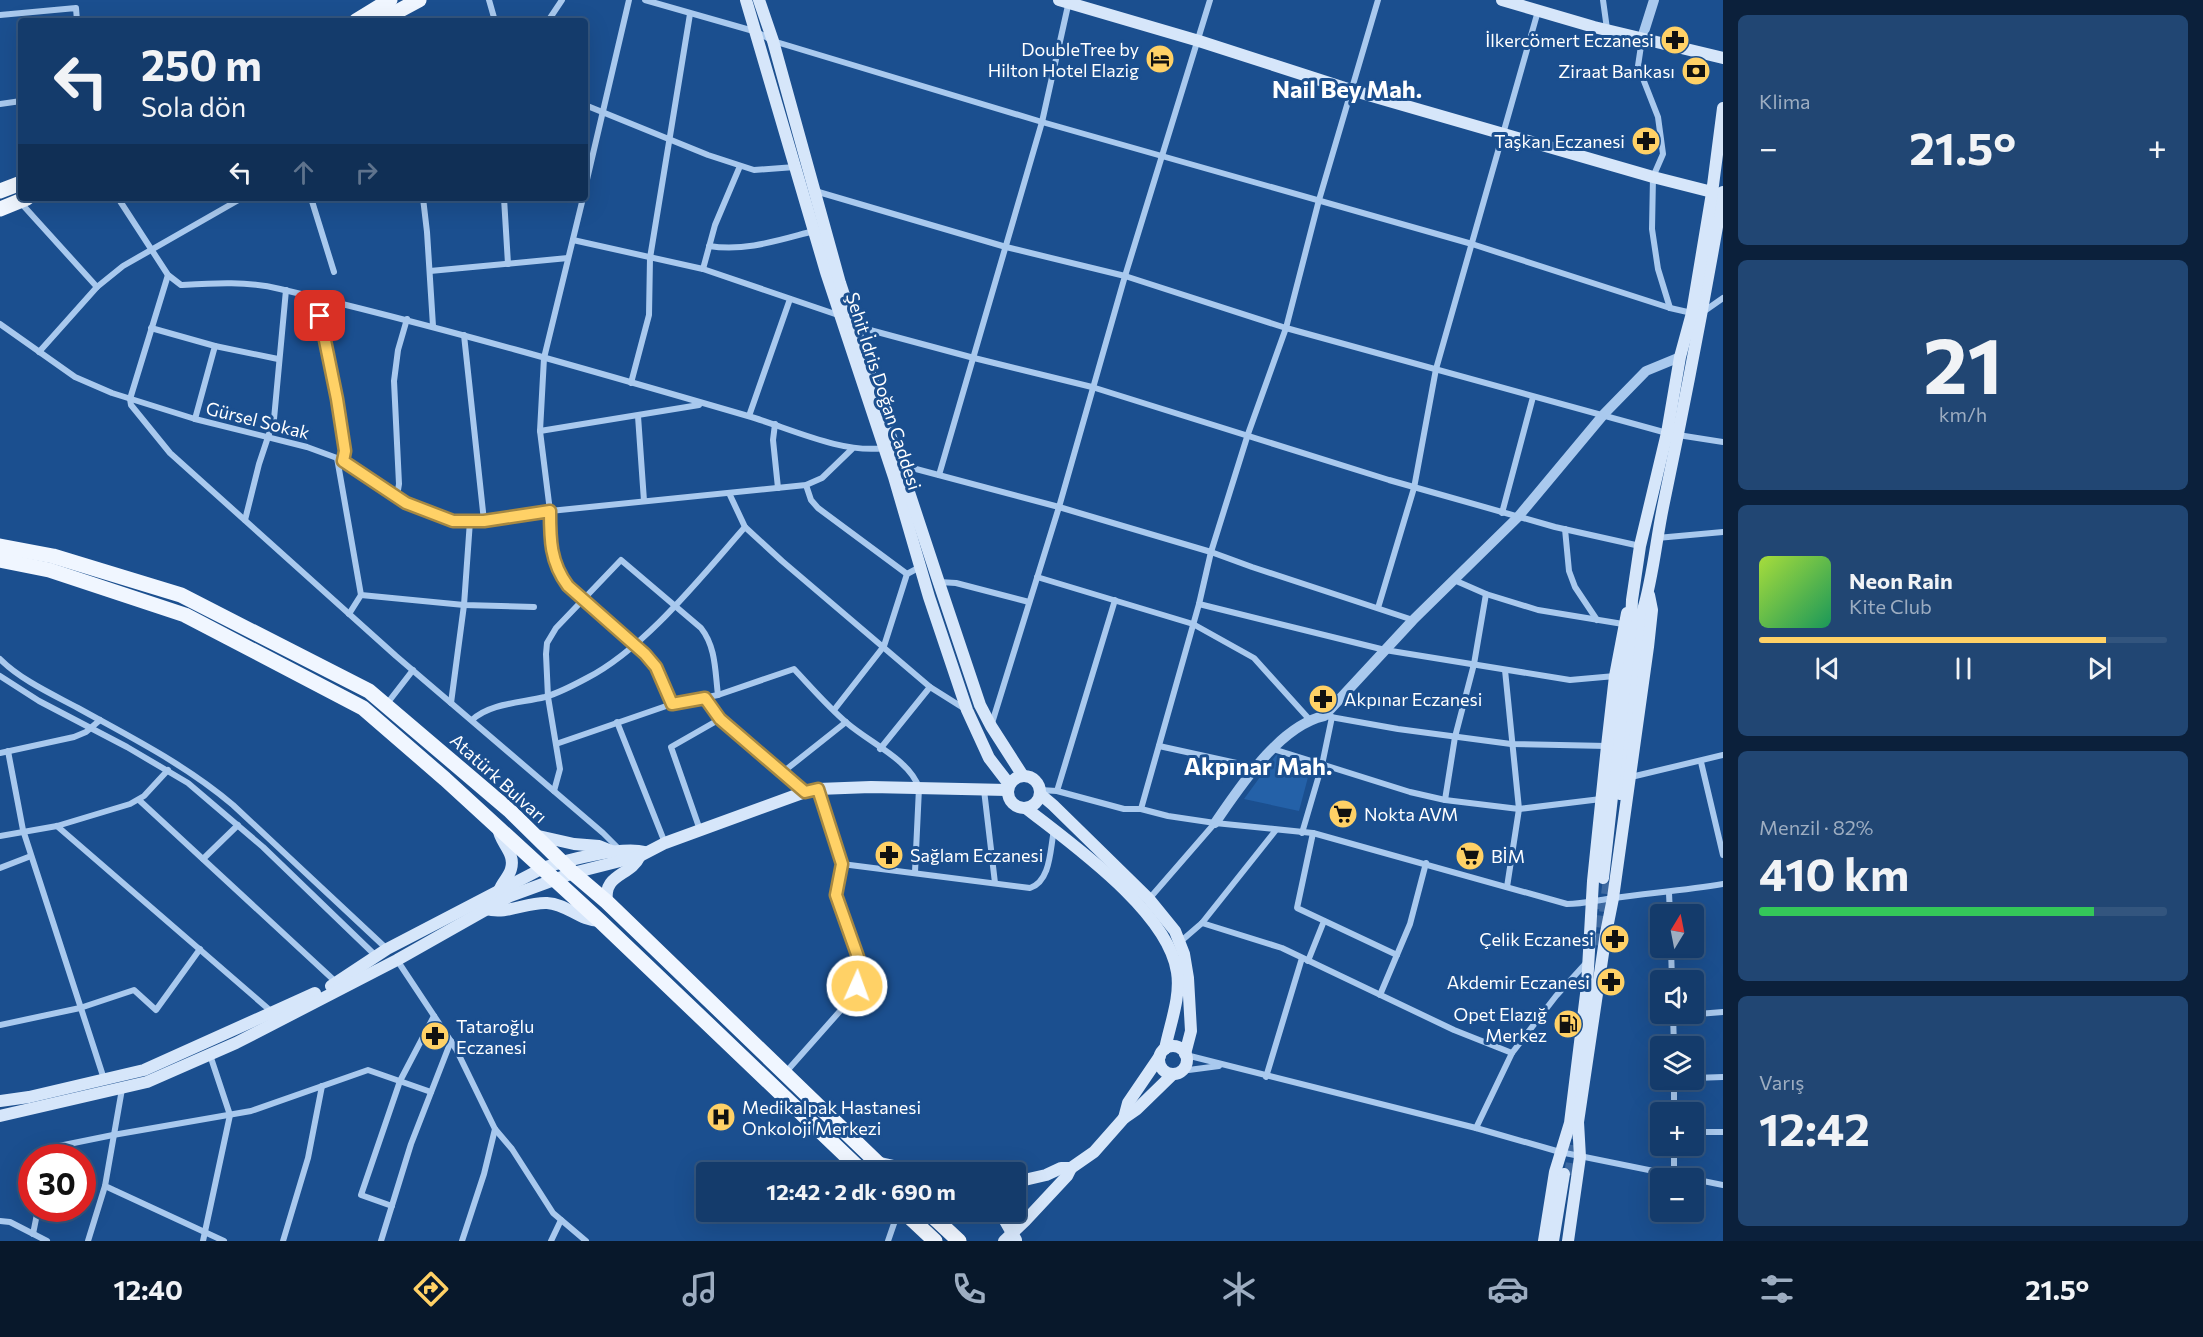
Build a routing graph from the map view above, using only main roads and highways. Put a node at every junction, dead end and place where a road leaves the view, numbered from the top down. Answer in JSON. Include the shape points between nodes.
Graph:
{"nodes":[{"id":1,"x":390,"y":0,"type":"edge"},
{"id":2,"x":419,"y":0,"type":"edge"},
{"id":3,"x":746,"y":0,"type":"edge"},
{"id":4,"x":759,"y":0,"type":"edge"},
{"id":5,"x":1502,"y":0,"type":"edge"},
{"id":6,"x":1066,"y":1,"type":"edge"},
{"id":7,"x":1531,"y":6,"type":"edge"},
{"id":8,"x":361,"y":18,"type":"edge"},
{"id":9,"x":386,"y":18,"type":"edge"},
{"id":10,"x":1723,"y":58,"type":"edge"},
{"id":11,"x":1723,"y":108,"type":"edge"},
{"id":12,"x":18,"y":184,"type":"edge"},
{"id":13,"x":0,"y":191,"type":"edge"},
{"id":14,"x":1719,"y":193,"type":"edge"},
{"id":15,"x":20,"y":201,"type":"edge"},
{"id":16,"x":0,"y":209,"type":"edge"},
{"id":17,"x":1673,"y":434,"type":"junction"},
{"id":18,"x":0,"y":546,"type":"edge"},
{"id":19,"x":0,"y":560,"type":"edge"},
{"id":20,"x":1648,"y":591,"type":"junction"},
{"id":21,"x":1632,"y":600,"type":"junction"},
{"id":22,"x":1023,"y":776,"type":"junction"},
{"id":23,"x":1008,"y":787,"type":"junction"},
{"id":24,"x":1040,"y":792,"type":"junction"},
{"id":25,"x":1027,"y":808,"type":"junction"},
{"id":26,"x":498,"y":827,"type":"junction"},
{"id":27,"x":534,"y":835,"type":"junction"},
{"id":28,"x":618,"y":852,"type":"junction"},
{"id":29,"x":642,"y":854,"type":"junction"},
{"id":30,"x":561,"y":862,"type":"junction"},
{"id":31,"x":543,"y":868,"type":"junction"},
{"id":32,"x":573,"y":873,"type":"junction"},
{"id":33,"x":554,"y":879,"type":"junction"},
{"id":34,"x":499,"y":891,"type":"junction"},
{"id":35,"x":607,"y":902,"type":"junction"},
{"id":36,"x":486,"y":909,"type":"junction"},
{"id":37,"x":600,"y":921,"type":"junction"},
{"id":38,"x":1162,"y":1052,"type":"junction"},
{"id":39,"x":1186,"y":1055,"type":"junction"},
{"id":40,"x":1177,"y":1072,"type":"junction"},
{"id":41,"x":0,"y":1101,"type":"edge"},
{"id":42,"x":0,"y":1116,"type":"edge"},
{"id":43,"x":1124,"y":1118,"type":"junction"},
{"id":44,"x":852,"y":1162,"type":"edge"},
{"id":45,"x":876,"y":1162,"type":"edge"},
{"id":46,"x":1071,"y":1168,"type":"junction"},
{"id":47,"x":1026,"y":1180,"type":"edge"},
{"id":48,"x":914,"y":1222,"type":"edge"},
{"id":49,"x":939,"y":1222,"type":"edge"},
{"id":50,"x":1004,"y":1222,"type":"edge"},
{"id":51,"x":1011,"y":1239,"type":"edge"},
{"id":52,"x":934,"y":1241,"type":"edge"},
{"id":53,"x":959,"y":1241,"type":"edge"},
{"id":54,"x":1544,"y":1241,"type":"edge"},
{"id":55,"x":1553,"y":1241,"type":"edge"},
{"id":56,"x":1560,"y":1241,"type":"edge"},
{"id":57,"x":1568,"y":1241,"type":"edge"}],
"edges":[{"from":1,"to":8,"type":"main road"},
{"from":2,"to":9,"type":"main road"},
{"from":3,"to":23,"type":"main road","name":"Şehit İdris Doğan Caddesi","via":[[814,231],[967,710],[989,758]]},
{"from":4,"to":22,"type":"main road","name":"Şehit İdris Doğan Caddesi","via":[[840,283],[980,705]]},
{"from":5,"to":7,"type":"main road"},
{"from":6,"to":14,"type":"main road","via":[[1351,90]]},
{"from":7,"to":10,"type":"main road","via":[[1607,30]]},
{"from":11,"to":14,"type":"main road"},
{"from":12,"to":13,"type":"main road"},
{"from":14,"to":17,"type":"main road"},
{"from":15,"to":16,"type":"main road"},
{"from":17,"to":20,"type":"main road"},
{"from":17,"to":21,"type":"main road","via":[[1640,546]]},
{"from":18,"to":27,"type":"main road","name":"Atatürk Bulvarı","via":[[53,556],[181,595],[369,691]]},
{"from":19,"to":26,"type":"main road","name":"Atatürk Bulvarı","via":[[49,570],[185,615],[363,708]]},
{"from":20,"to":21,"type":"main road","via":[[1606,878]]},
{"from":20,"to":57,"type":"main road","via":[[1652,610],[1631,777],[1578,1122],[1580,1157]]},
{"from":21,"to":54,"type":"main road","via":[[1623,624],[1606,746],[1590,959],[1570,1123],[1560,1152]]},
{"from":22,"to":23,"type":"main road"},
{"from":22,"to":24,"type":"main road","via":[[1033,779]]},
{"from":23,"to":25,"type":"main road","via":[[1012,804]]},
{"from":23,"to":29,"type":"main road","via":[[818,789]]},
{"from":24,"to":25,"type":"main road","via":[[1036,803]]},
{"from":24,"to":39,"type":"main road","via":[[1149,899],[1180,942],[1188,978],[1191,1031]]},
{"from":25,"to":38,"type":"main road","via":[[1138,904],[1171,951],[1178,986]]},
{"from":26,"to":31,"type":"main road","name":"Atatürk Bulvarı"},
{"from":26,"to":34,"type":"main road","via":[[512,864]]},
{"from":27,"to":28,"type":"main road"},
{"from":27,"to":30,"type":"main road","name":"Atatürk Bulvarı"},
{"from":28,"to":29,"type":"main road","via":[[636,850]]},
{"from":28,"to":30,"type":"main road"},
{"from":29,"to":32,"type":"main road"},
{"from":29,"to":35,"type":"main road","via":[[633,866],[612,880]]},
{"from":30,"to":31,"type":"main road"},
{"from":30,"to":32,"type":"main road","name":"Atatürk Bulvarı"},
{"from":31,"to":33,"type":"main road","name":"Atatürk Bulvarı"},
{"from":31,"to":34,"type":"main road"},
{"from":32,"to":33,"type":"main road"},
{"from":32,"to":35,"type":"main road","name":"Atatürk Bulvarı"},
{"from":33,"to":36,"type":"main road"},
{"from":33,"to":37,"type":"main road","name":"Atatürk Bulvarı"},
{"from":34,"to":41,"type":"main road","via":[[382,952],[337,982],[144,1070]]},
{"from":35,"to":45,"type":"main road","name":"Atatürk Bulvarı"},
{"from":36,"to":37,"type":"main road","via":[[499,911],[550,903],[587,920]]},
{"from":36,"to":42,"type":"main road","via":[[397,960],[147,1082]]},
{"from":37,"to":44,"type":"main road","name":"Atatürk Bulvarı"},
{"from":38,"to":39,"type":"main road","via":[[1177,1047]]},
{"from":38,"to":40,"type":"main road","via":[[1162,1068]]},
{"from":38,"to":43,"type":"main road","via":[[1128,1103]]},
{"from":39,"to":40,"type":"main road","via":[[1186,1064]]},
{"from":40,"to":43,"type":"main road"},
{"from":43,"to":46,"type":"main road","via":[[1094,1152]]},
{"from":46,"to":47,"type":"main road"},
{"from":46,"to":51,"type":"main road"},
{"from":48,"to":52,"type":"main road"},
{"from":49,"to":53,"type":"main road"},
{"from":50,"to":51,"type":"main road"},
{"from":55,"to":56,"type":"main road","via":[[1567,1174]]}]}
